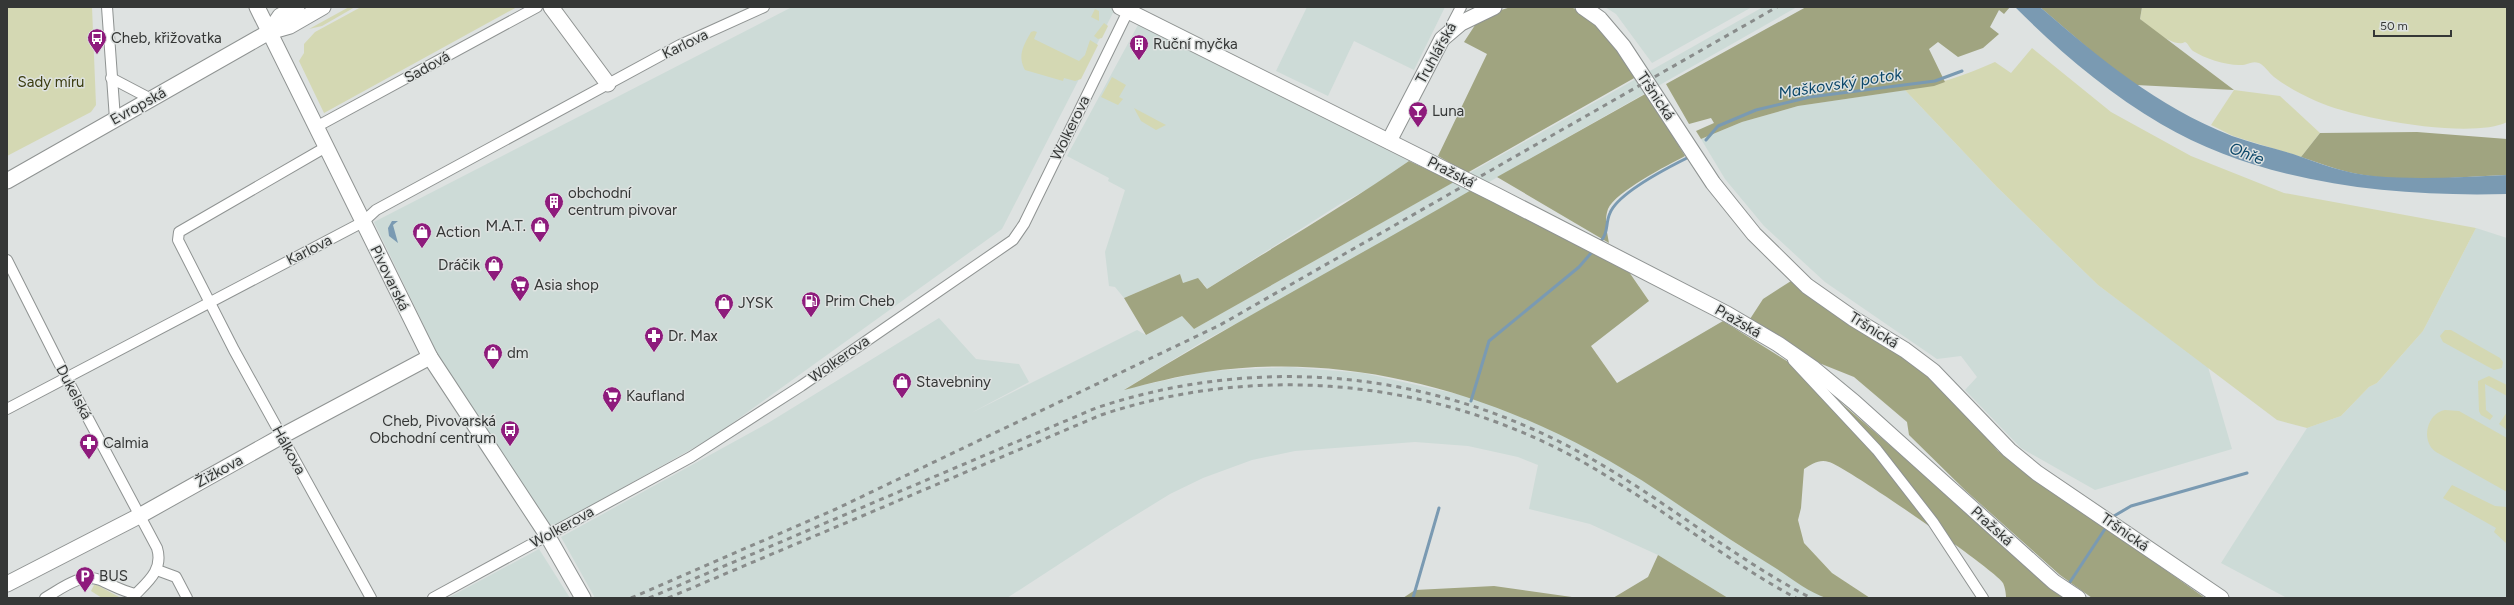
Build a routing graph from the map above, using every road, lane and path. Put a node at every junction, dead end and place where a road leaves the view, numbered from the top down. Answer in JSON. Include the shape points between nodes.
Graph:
{"nodes":[{"id":1,"x":107,"y":7,"type":"edge"},
{"id":2,"x":257,"y":7,"type":"edge"},
{"id":3,"x":298,"y":7,"type":"edge"},
{"id":4,"x":323,"y":7,"type":"edge"},
{"id":5,"x":537,"y":7,"type":"edge"},
{"id":6,"x":552,"y":7,"type":"edge"},
{"id":7,"x":764,"y":7,"type":"edge"},
{"id":8,"x":1461,"y":7,"type":"edge"},
{"id":9,"x":1494,"y":7,"type":"edge"},
{"id":10,"x":1583,"y":7,"type":"edge"},
{"id":11,"x":1126,"y":8,"type":"edge"},
{"id":12,"x":269,"y":32,"type":"junction"},
{"id":13,"x":1447,"y":34,"type":"junction"},
{"id":14,"x":111,"y":78,"type":"junction"},
{"id":15,"x":608,"y":84,"type":"junction"},
{"id":16,"x":151,"y":99,"type":"junction"},
{"id":17,"x":114,"y":119,"type":"junction"},
{"id":18,"x":316,"y":127,"type":"junction"},
{"id":19,"x":1389,"y":141,"type":"junction"},
{"id":20,"x":326,"y":147,"type":"junction"},
{"id":21,"x":7,"y":180,"type":"edge"},
{"id":22,"x":363,"y":222,"type":"junction"},
{"id":23,"x":7,"y":260,"type":"edge"},
{"id":24,"x":211,"y":301,"type":"junction"},
{"id":25,"x":1778,"y":344,"type":"junction"},
{"id":26,"x":430,"y":357,"type":"junction"},
{"id":27,"x":66,"y":377,"type":"junction"},
{"id":28,"x":7,"y":409,"type":"edge"},
{"id":29,"x":282,"y":436,"type":"junction"},
{"id":30,"x":141,"y":515,"type":"junction"},
{"id":31,"x":547,"y":535,"type":"junction"},
{"id":32,"x":157,"y":570,"type":"junction"},
{"id":33,"x":7,"y":584,"type":"edge"},
{"id":34,"x":134,"y":597,"type":"edge"},
{"id":35,"x":45,"y":598,"type":"edge"},
{"id":36,"x":188,"y":598,"type":"edge"},
{"id":37,"x":370,"y":598,"type":"edge"},
{"id":38,"x":433,"y":598,"type":"edge"},
{"id":39,"x":583,"y":598,"type":"edge"},
{"id":40,"x":1983,"y":598,"type":"edge"},
{"id":41,"x":2078,"y":598,"type":"edge"},
{"id":42,"x":2220,"y":598,"type":"edge"}],
"edges":[{"from":1,"to":14,"type":"street"},
{"from":2,"to":12,"type":"street","name":"Pivovarská"},
{"from":3,"to":12,"type":"street","name":"Evropská","via":[[280,16]]},
{"from":4,"to":12,"type":"street","name":"Evropská","via":[[290,26]]},
{"from":5,"to":18,"type":"street","name":"Sadová"},
{"from":6,"to":15,"type":"street"},
{"from":7,"to":15,"type":"street","name":"Karlova","via":[[680,45]]},
{"from":8,"to":13,"type":"street","name":"Truhlářská"},
{"from":9,"to":13,"type":"street"},
{"from":10,"to":42,"type":"street","name":"Tršnická","via":[[1600,19],[1623,46],[1713,184],[1733,210],[1797,276],[1823,297],[1905,350],[1933,372],[2009,450],[2037,473]]},
{"from":11,"to":19,"type":"street","name":"Pražská"},
{"from":11,"to":31,"type":"street","name":"Wolkerova","via":[[1024,224],[1013,240],[801,386],[698,453]]},
{"from":12,"to":16,"type":"street","name":"Evropská"},
{"from":12,"to":18,"type":"street","name":"Pivovarská"},
{"from":13,"to":19,"type":"street","name":"Truhlářská","via":[[1437,48]]},
{"from":14,"to":16,"type":"street"},
{"from":14,"to":17,"type":"street"},
{"from":15,"to":22,"type":"street","name":"Karlova","via":[[376,210]]},
{"from":16,"to":17,"type":"street","name":"Evropská"},
{"from":17,"to":21,"type":"street","name":"Evropská"},
{"from":18,"to":20,"type":"street","name":"Pivovarská"},
{"from":19,"to":25,"type":"street","name":"Pražská","via":[[1727,314]]},
{"from":20,"to":22,"type":"street","name":"Pivovarská"},
{"from":20,"to":24,"type":"street","via":[[179,232],[178,240]]},
{"from":22,"to":24,"type":"street","name":"Karlova"},
{"from":22,"to":26,"type":"street","name":"Pivovarská"},
{"from":23,"to":27,"type":"street","name":"Dukelská"},
{"from":24,"to":27,"type":"street","name":"Karlova"},
{"from":24,"to":29,"type":"street","name":"Hálkova","via":[[234,350]]},
{"from":25,"to":40,"type":"street","name":"Pražská","via":[[1877,450],[1934,522]]},
{"from":25,"to":41,"type":"street","name":"Pražská","via":[[1854,402],[2054,582]]},
{"from":26,"to":29,"type":"street","name":"Žižkova"},
{"from":26,"to":31,"type":"street","name":"Pivovarská"},
{"from":27,"to":28,"type":"street","name":"Karlova"},
{"from":27,"to":30,"type":"street","name":"Dukelská"},
{"from":29,"to":30,"type":"street","name":"Žižkova"},
{"from":29,"to":37,"type":"street","name":"Hálkova"},
{"from":30,"to":32,"type":"street","name":"Dukelská","via":[[160,558]]},
{"from":30,"to":33,"type":"street","name":"Žižkova"},
{"from":31,"to":38,"type":"street","name":"Wolkerova"},
{"from":31,"to":39,"type":"street","name":"Pivovarská"},
{"from":32,"to":34,"type":"street"},
{"from":32,"to":36,"type":"street","via":[[176,577]]},
{"from":34,"to":35,"type":"street","via":[[100,580],[86,578]]}]}
